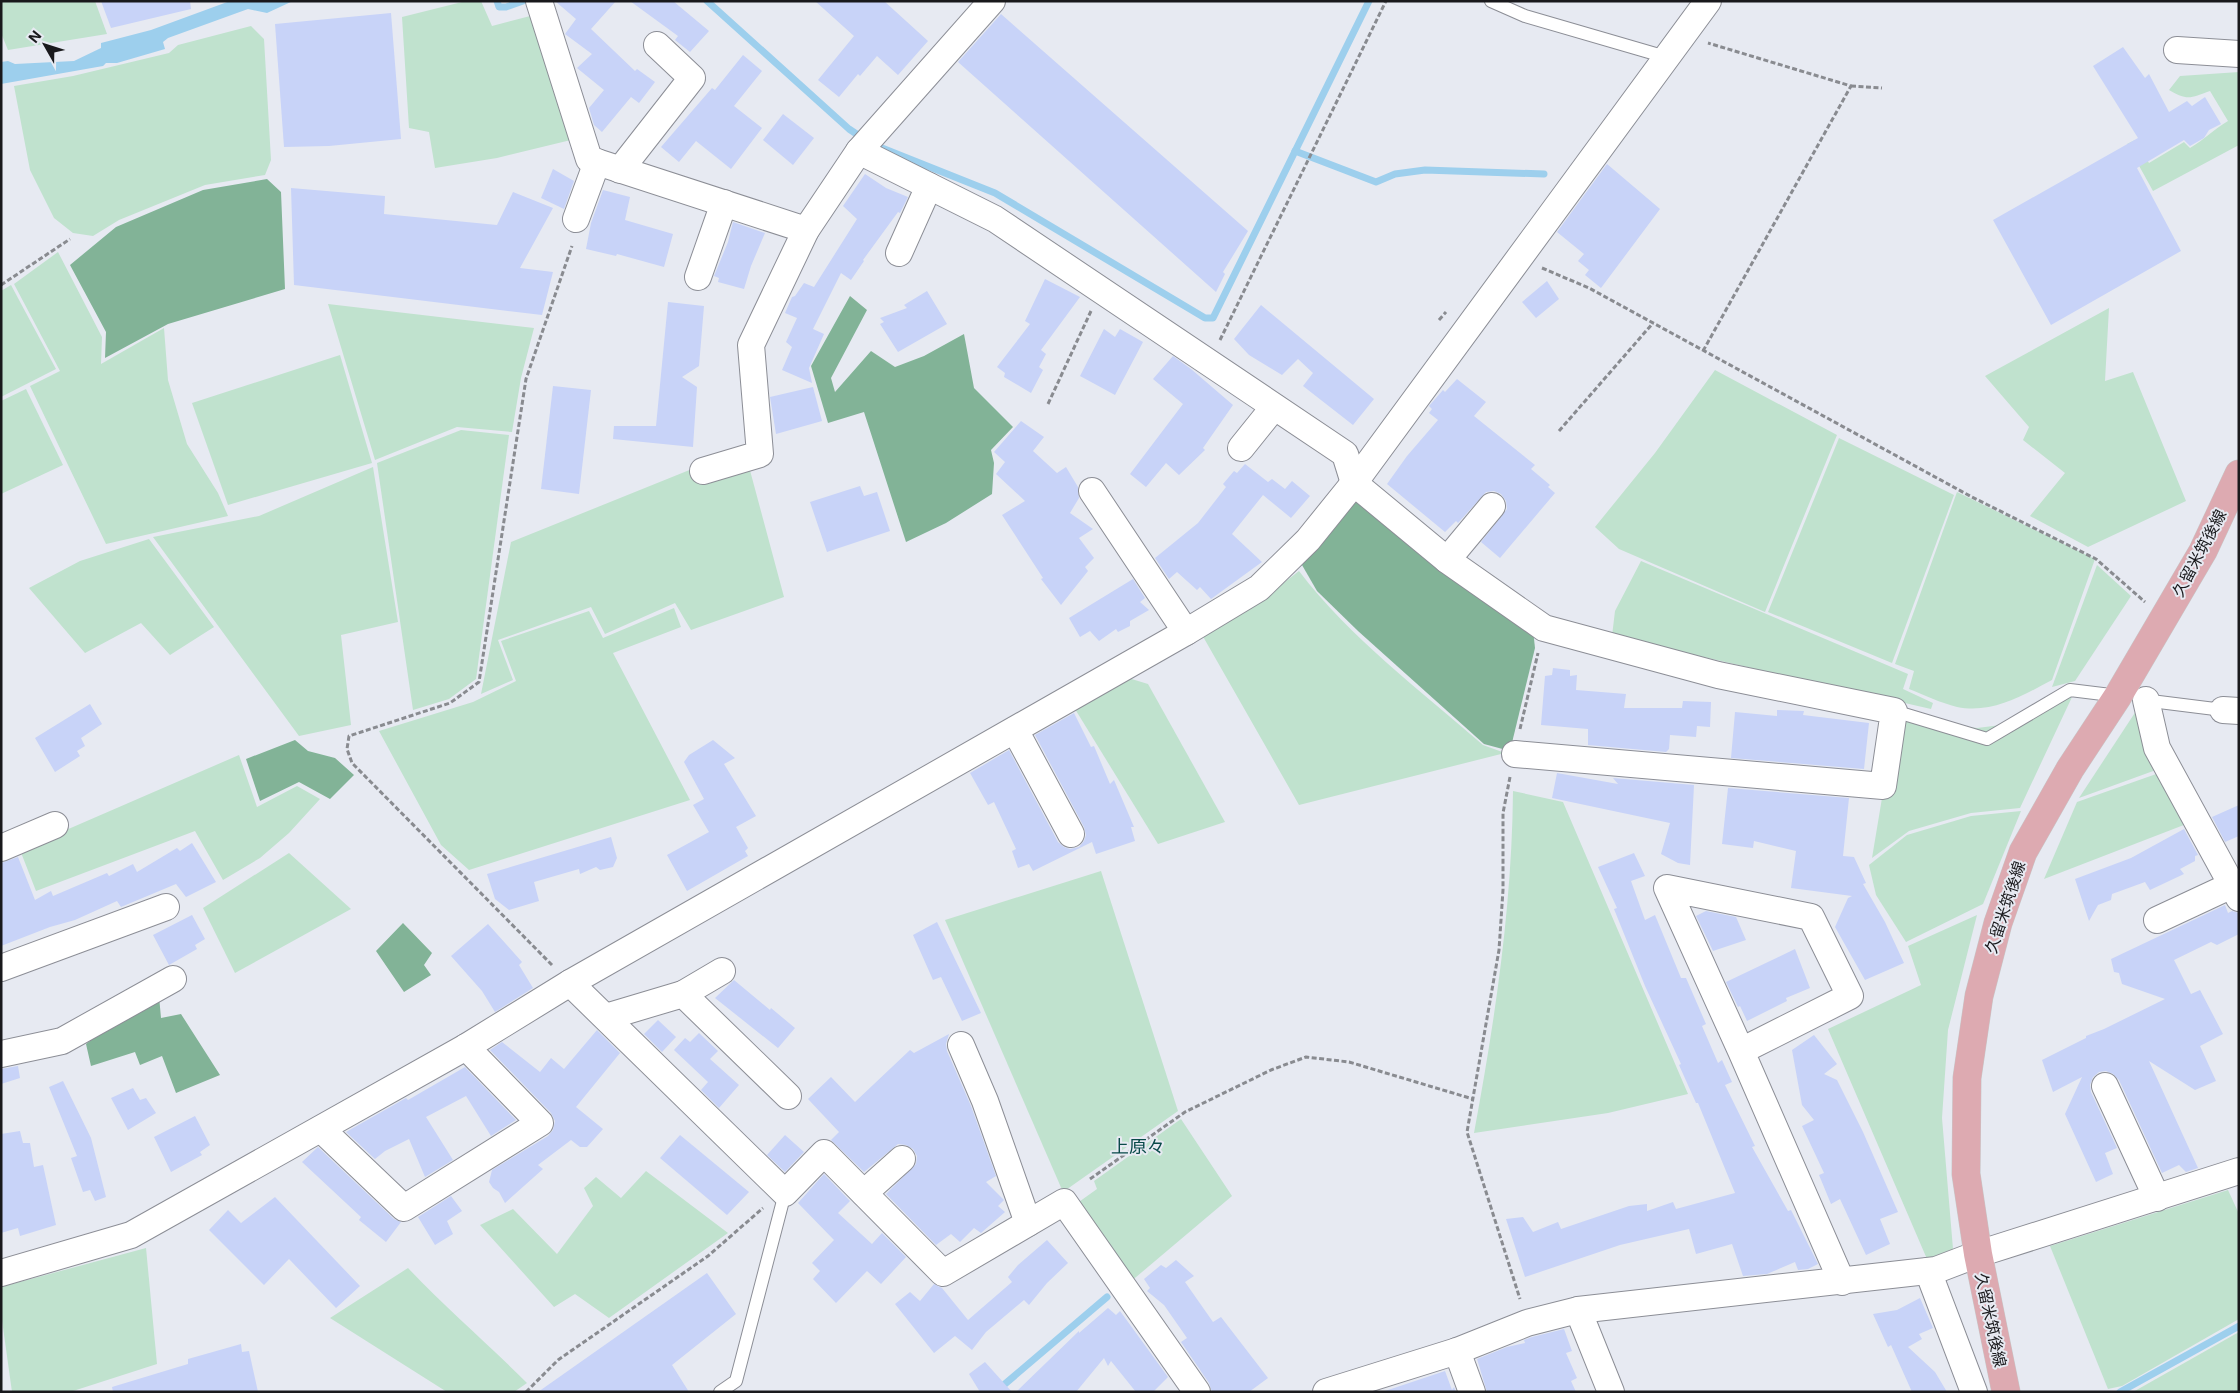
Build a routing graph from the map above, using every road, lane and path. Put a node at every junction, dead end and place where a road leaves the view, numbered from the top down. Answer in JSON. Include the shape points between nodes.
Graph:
{"nodes":[{"id":1,"x":539,"y":1,"type":"edge"},
{"id":2,"x":992,"y":1,"type":"edge"},
{"id":3,"x":1386,"y":1,"type":"edge"},
{"id":4,"x":1491,"y":1,"type":"edge"},
{"id":5,"x":1708,"y":1,"type":"edge"},
{"id":6,"x":1682,"y":35,"type":"junction"},
{"id":7,"x":657,"y":45,"type":"dead end"},
{"id":8,"x":2177,"y":50,"type":"dead end"},
{"id":9,"x":2239,"y":54,"type":"edge"},
{"id":10,"x":1666,"y":57,"type":"junction"},
{"id":11,"x":1851,"y":86,"type":"junction"},
{"id":12,"x":1882,"y":88,"type":"dead end"},
{"id":13,"x":859,"y":150,"type":"junction"},
{"id":14,"x":609,"y":166,"type":"junction"},
{"id":15,"x":929,"y":186,"type":"junction"},
{"id":16,"x":724,"y":203,"type":"junction"},
{"id":17,"x":576,"y":219,"type":"dead end"},
{"id":18,"x":806,"y":230,"type":"junction"},
{"id":19,"x":70,"y":238,"type":"dead end"},
{"id":20,"x":572,"y":246,"type":"dead end"},
{"id":21,"x":899,"y":253,"type":"dead end"},
{"id":22,"x":1519,"y":258,"type":"junction"},
{"id":23,"x":698,"y":277,"type":"dead end"},
{"id":24,"x":1,"y":285,"type":"edge"},
{"id":25,"x":1101,"y":290,"type":"junction"},
{"id":26,"x":1653,"y":323,"type":"junction"},
{"id":27,"x":1703,"y":351,"type":"junction"},
{"id":28,"x":1209,"y":363,"type":"junction"},
{"id":29,"x":1048,"y":404,"type":"dead end"},
{"id":30,"x":1274,"y":407,"type":"junction"},
{"id":31,"x":1559,"y":431,"type":"dead end"},
{"id":32,"x":1241,"y":448,"type":"dead end"},
{"id":33,"x":703,"y":471,"type":"dead end"},
{"id":34,"x":2239,"y":474,"type":"edge"},
{"id":35,"x":1354,"y":483,"type":"junction"},
{"id":36,"x":1092,"y":491,"type":"dead end"},
{"id":37,"x":1492,"y":506,"type":"dead end"},
{"id":38,"x":1447,"y":560,"type":"junction"},
{"id":39,"x":2165,"y":616,"type":"junction"},
{"id":40,"x":1544,"y":628,"type":"junction"},
{"id":41,"x":1186,"y":632,"type":"junction"},
{"id":42,"x":2118,"y":696,"type":"junction"},
{"id":43,"x":2146,"y":700,"type":"junction"},
{"id":44,"x":2231,"y":710,"type":"edge"},
{"id":45,"x":1894,"y":711,"type":"junction"},
{"id":46,"x":1015,"y":730,"type":"junction"},
{"id":47,"x":1515,"y":754,"type":"junction"},
{"id":48,"x":55,"y":826,"type":"dead end"},
{"id":49,"x":1072,"y":834,"type":"dead end"},
{"id":50,"x":1,"y":848,"type":"edge"},
{"id":51,"x":2233,"y":881,"type":"edge"},
{"id":52,"x":166,"y":907,"type":"dead end"},
{"id":53,"x":2157,"y":920,"type":"dead end"},
{"id":54,"x":1,"y":968,"type":"edge"},
{"id":55,"x":722,"y":971,"type":"dead end"},
{"id":56,"x":173,"y":979,"type":"dead end"},
{"id":57,"x":570,"y":983,"type":"junction"},
{"id":58,"x":683,"y":994,"type":"junction"},
{"id":59,"x":606,"y":1017,"type":"junction"},
{"id":60,"x":961,"y":1045,"type":"dead end"},
{"id":61,"x":466,"y":1047,"type":"junction"},
{"id":62,"x":1741,"y":1051,"type":"junction"},
{"id":63,"x":1,"y":1054,"type":"edge"},
{"id":64,"x":2105,"y":1086,"type":"dead end"},
{"id":65,"x":788,"y":1096,"type":"dead end"},
{"id":66,"x":1473,"y":1099,"type":"junction"},
{"id":67,"x":321,"y":1129,"type":"junction"},
{"id":68,"x":902,"y":1159,"type":"dead end"},
{"id":69,"x":2239,"y":1171,"type":"edge"},
{"id":70,"x":1090,"y":1178,"type":"dead end"},
{"id":71,"x":783,"y":1192,"type":"junction"},
{"id":72,"x":864,"y":1193,"type":"junction"},
{"id":73,"x":2157,"y":1198,"type":"junction"},
{"id":74,"x":1028,"y":1223,"type":"junction"},
{"id":75,"x":1978,"y":1254,"type":"junction"},
{"id":76,"x":1928,"y":1271,"type":"junction"},
{"id":77,"x":1,"y":1273,"type":"edge"},
{"id":78,"x":1842,"y":1282,"type":"junction"},
{"id":79,"x":1578,"y":1310,"type":"junction"},
{"id":80,"x":1527,"y":1322,"type":"junction"},
{"id":81,"x":1457,"y":1351,"type":"junction"},
{"id":82,"x":526,"y":1392,"type":"edge"},
{"id":83,"x":720,"y":1392,"type":"edge"},
{"id":84,"x":1197,"y":1392,"type":"edge"},
{"id":85,"x":1326,"y":1392,"type":"edge"},
{"id":86,"x":1472,"y":1392,"type":"edge"},
{"id":87,"x":1611,"y":1392,"type":"edge"},
{"id":88,"x":1974,"y":1392,"type":"edge"},
{"id":89,"x":2006,"y":1392,"type":"edge"}],
"edges":[{"from":1,"to":14,"type":"street","via":[[589,158]]},
{"from":2,"to":13,"type":"street"},
{"from":3,"to":28,"type":"path"},
{"from":4,"to":10,"type":"lane","via":[[1525,16]]},
{"from":5,"to":6,"type":"street"},
{"from":6,"to":10,"type":"street"},
{"from":6,"to":11,"type":"path"},
{"from":7,"to":14,"type":"street","via":[[692,78]]},
{"from":8,"to":9,"type":"street"},
{"from":10,"to":22,"type":"street"},
{"from":11,"to":12,"type":"path"},
{"from":11,"to":27,"type":"path"},
{"from":13,"to":15,"type":"street"},
{"from":13,"to":18,"type":"street"},
{"from":14,"to":16,"type":"street"},
{"from":14,"to":17,"type":"street"},
{"from":15,"to":21,"type":"street"},
{"from":15,"to":25,"type":"street","via":[[995,219]]},
{"from":16,"to":18,"type":"street"},
{"from":16,"to":23,"type":"street"},
{"from":18,"to":33,"type":"street","via":[[751,345],[760,454]]},
{"from":19,"to":24,"type":"path"},
{"from":20,"to":57,"type":"path","via":[[526,379],[479,682],[450,703],[349,736],[347,749],[352,763]]},
{"from":22,"to":26,"type":"path","via":[[1589,288]]},
{"from":22,"to":35,"type":"street"},
{"from":25,"to":28,"type":"street"},
{"from":25,"to":29,"type":"path"},
{"from":26,"to":27,"type":"path"},
{"from":26,"to":31,"type":"path"},
{"from":27,"to":39,"type":"path","via":[[1970,496],[2096,559]]},
{"from":28,"to":30,"type":"street"},
{"from":30,"to":32,"type":"street"},
{"from":30,"to":35,"type":"street","via":[[1345,454]]},
{"from":34,"to":39,"type":"main road","name":"久留米筑後線","via":[[2203,551]]},
{"from":35,"to":38,"type":"street"},
{"from":35,"to":41,"type":"street","via":[[1308,540],[1259,588]]},
{"from":36,"to":41,"type":"street"},
{"from":37,"to":38,"type":"street"},
{"from":38,"to":40,"type":"street"},
{"from":39,"to":42,"type":"main road","name":"久留米筑後線"},
{"from":40,"to":45,"type":"street","via":[[1718,675]]},
{"from":40,"to":47,"type":"path"},
{"from":41,"to":46,"type":"street"},
{"from":42,"to":43,"type":"lane"},
{"from":42,"to":45,"type":"lane","via":[[2070,690],[1987,739]]},
{"from":42,"to":75,"type":"main road","name":"久留米筑後線","via":[[2070,769],[2023,852],[1998,924],[1979,996],[1967,1078],[1966,1174]]},
{"from":43,"to":44,"type":"lane"},
{"from":43,"to":51,"type":"street","via":[[2156,748]]},
{"from":45,"to":47,"type":"street","via":[[1884,786]]},
{"from":46,"to":49,"type":"street"},
{"from":46,"to":57,"type":"street"},
{"from":47,"to":66,"type":"path","via":[[1503,813],[1504,890],[1499,950]]},
{"from":48,"to":50,"type":"street"},
{"from":51,"to":53,"type":"street"},
{"from":52,"to":54,"type":"street"},
{"from":55,"to":58,"type":"street"},
{"from":56,"to":63,"type":"street","via":[[62,1041]]},
{"from":57,"to":59,"type":"street"},
{"from":57,"to":61,"type":"street"},
{"from":58,"to":59,"type":"street"},
{"from":58,"to":65,"type":"street"},
{"from":59,"to":71,"type":"street"},
{"from":60,"to":74,"type":"street","via":[[985,1101]]},
{"from":61,"to":67,"type":"street"},
{"from":61,"to":67,"type":"street","via":[[540,1123],[404,1208]]},
{"from":62,"to":62,"type":"street","via":[[1684,924],[1667,888],[1811,917],[1850,996]]},
{"from":62,"to":78,"type":"street"},
{"from":64,"to":73,"type":"street"},
{"from":66,"to":70,"type":"path","via":[[1349,1062],[1306,1057],[1271,1070],[1185,1112]]},
{"from":66,"to":80,"type":"path","via":[[1467,1132]]},
{"from":67,"to":77,"type":"street","via":[[131,1236]]},
{"from":68,"to":72,"type":"street"},
{"from":69,"to":73,"type":"street"},
{"from":71,"to":72,"type":"street","via":[[824,1152]]},
{"from":71,"to":82,"type":"path","via":[[708,1256],[558,1360]]},
{"from":71,"to":83,"type":"lane","via":[[736,1381]]},
{"from":72,"to":74,"type":"street","via":[[943,1273]]},
{"from":73,"to":75,"type":"street"},
{"from":74,"to":84,"type":"street","via":[[1064,1202]]},
{"from":75,"to":76,"type":"street"},
{"from":75,"to":89,"type":"main road","name":"久留米筑後線"},
{"from":76,"to":78,"type":"street"},
{"from":76,"to":88,"type":"street"},
{"from":78,"to":79,"type":"street"},
{"from":79,"to":80,"type":"street"},
{"from":79,"to":87,"type":"street"},
{"from":80,"to":81,"type":"street"},
{"from":81,"to":85,"type":"street"},
{"from":81,"to":86,"type":"street"}]}
